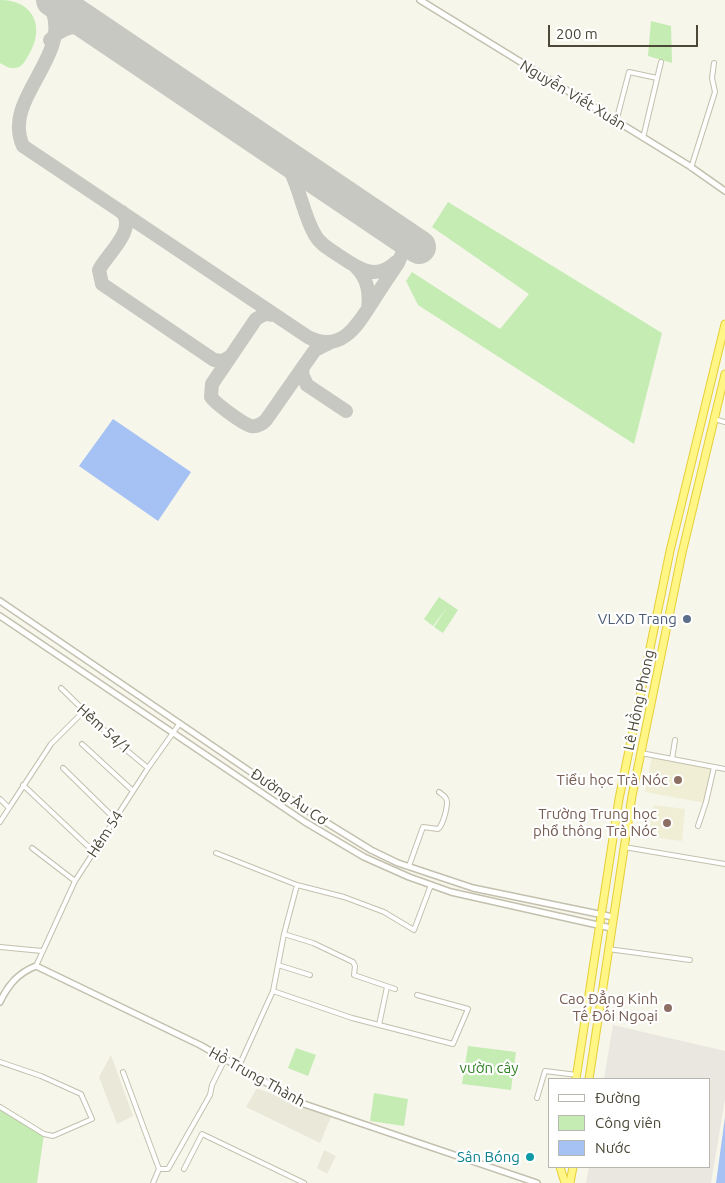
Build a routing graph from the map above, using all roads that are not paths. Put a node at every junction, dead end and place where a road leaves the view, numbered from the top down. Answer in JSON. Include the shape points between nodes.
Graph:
{"nodes":[{"id":1,"x":420,"y":0,"type":"edge"},
{"id":2,"x":661,"y":62,"type":"dead end"},
{"id":3,"x":714,"y":62,"type":"dead end"},
{"id":4,"x":657,"y":78,"type":"junction"},
{"id":5,"x":616,"y":122,"type":"junction"},
{"id":6,"x":643,"y":138,"type":"junction"},
{"id":7,"x":691,"y":168,"type":"junction"},
{"id":8,"x":725,"y":191,"type":"edge"},
{"id":9,"x":725,"y":324,"type":"edge"},
{"id":10,"x":725,"y":374,"type":"edge"},
{"id":11,"x":714,"y":419,"type":"junction"},
{"id":12,"x":725,"y":422,"type":"edge"},
{"id":13,"x":0,"y":601,"type":"edge"},
{"id":14,"x":0,"y":616,"type":"edge"},
{"id":15,"x":61,"y":688,"type":"dead end"},
{"id":16,"x":84,"y":711,"type":"junction"},
{"id":17,"x":180,"y":723,"type":"junction"},
{"id":18,"x":173,"y":732,"type":"junction"},
{"id":19,"x":675,"y":740,"type":"dead end"},
{"id":20,"x":82,"y":744,"type":"dead end"},
{"id":21,"x":641,"y":753,"type":"junction"},
{"id":22,"x":672,"y":758,"type":"junction"},
{"id":23,"x":714,"y":767,"type":"junction"},
{"id":24,"x":63,"y":768,"type":"dead end"},
{"id":25,"x":148,"y":768,"type":"junction"},
{"id":26,"x":725,"y":769,"type":"edge"},
{"id":27,"x":23,"y":785,"type":"junction"},
{"id":28,"x":133,"y":791,"type":"junction"},
{"id":29,"x":439,"y":792,"type":"dead end"},
{"id":30,"x":0,"y":800,"type":"edge"},
{"id":31,"x":295,"y":802,"type":"junction"},
{"id":32,"x":9,"y":808,"type":"junction"},
{"id":33,"x":289,"y":812,"type":"junction"},
{"id":34,"x":115,"y":819,"type":"junction"},
{"id":35,"x":0,"y":822,"type":"edge"},
{"id":36,"x":698,"y":826,"type":"dead end"},
{"id":37,"x":624,"y":847,"type":"junction"},
{"id":38,"x":32,"y":848,"type":"dead end"},
{"id":39,"x":93,"y":851,"type":"junction"},
{"id":40,"x":216,"y":853,"type":"dead end"},
{"id":41,"x":725,"y":864,"type":"edge"},
{"id":42,"x":409,"y":866,"type":"junction"},
{"id":43,"x":75,"y":881,"type":"junction"},
{"id":44,"x":297,"y":885,"type":"junction"},
{"id":45,"x":431,"y":885,"type":"junction"},
{"id":46,"x":601,"y":915,"type":"junction"},
{"id":47,"x":613,"y":917,"type":"junction"},
{"id":48,"x":600,"y":925,"type":"junction"},
{"id":49,"x":611,"y":928,"type":"junction"},
{"id":50,"x":284,"y":934,"type":"junction"},
{"id":51,"x":0,"y":948,"type":"edge"},
{"id":52,"x":608,"y":949,"type":"junction"},
{"id":53,"x":42,"y":951,"type":"junction"},
{"id":54,"x":690,"y":960,"type":"dead end"},
{"id":55,"x":36,"y":966,"type":"junction"},
{"id":56,"x":278,"y":966,"type":"junction"},
{"id":57,"x":310,"y":975,"type":"dead end"},
{"id":58,"x":387,"y":987,"type":"junction"},
{"id":59,"x":395,"y":989,"type":"dead end"},
{"id":60,"x":273,"y":991,"type":"junction"},
{"id":61,"x":416,"y":995,"type":"dead end"},
{"id":62,"x":0,"y":1002,"type":"edge"},
{"id":63,"x":379,"y":1025,"type":"junction"},
{"id":64,"x":584,"y":1043,"type":"junction"},
{"id":65,"x":596,"y":1044,"type":"junction"},
{"id":66,"x":225,"y":1059,"type":"junction"},
{"id":67,"x":0,"y":1062,"type":"edge"},
{"id":68,"x":239,"y":1066,"type":"junction"},
{"id":69,"x":123,"y":1072,"type":"dead end"},
{"id":70,"x":577,"y":1077,"type":"edge"},
{"id":71,"x":590,"y":1078,"type":"edge"},
{"id":72,"x":538,"y":1098,"type":"dead end"},
{"id":73,"x":0,"y":1107,"type":"edge"},
{"id":74,"x":560,"y":1168,"type":"edge"},
{"id":75,"x":573,"y":1168,"type":"edge"},
{"id":76,"x":159,"y":1169,"type":"junction"},
{"id":77,"x":184,"y":1169,"type":"dead end"},
{"id":78,"x":152,"y":1183,"type":"edge"},
{"id":79,"x":304,"y":1183,"type":"edge"},
{"id":80,"x":538,"y":1183,"type":"edge"},
{"id":81,"x":565,"y":1183,"type":"edge"},
{"id":82,"x":570,"y":1183,"type":"edge"}],
"edges":[{"from":1,"to":5,"type":"street","name":"Nguyễn Viết Xuân"},
{"from":2,"to":4,"type":"street"},
{"from":3,"to":7,"type":"street","via":[[712,78],[715,92]]},
{"from":4,"to":5,"type":"street","via":[[629,72]]},
{"from":4,"to":6,"type":"street"},
{"from":5,"to":6,"type":"street","name":"Nguyễn Viết Xuân"},
{"from":6,"to":7,"type":"street","name":"Nguyễn Viết Xuân"},
{"from":7,"to":8,"type":"street","name":"Nguyễn Viết Xuân"},
{"from":9,"to":46,"type":"highway","name":"Lê Hồng Phong","via":[[670,551],[619,799]]},
{"from":10,"to":11,"type":"highway","name":"Lê Hồng Phong"},
{"from":11,"to":12,"type":"street"},
{"from":11,"to":21,"type":"highway","name":"Lê Hồng Phong","via":[[682,553]]},
{"from":13,"to":17,"type":"street","name":"Đường Âu Cơ"},
{"from":14,"to":18,"type":"street","name":"Đường Âu Cơ"},
{"from":15,"to":16,"type":"street","name":"Hẻm 54/1"},
{"from":16,"to":25,"type":"street","name":"Hẻm 54/1"},
{"from":16,"to":27,"type":"street","via":[[51,744]]},
{"from":17,"to":18,"type":"street","name":"Hẻm 54"},
{"from":17,"to":31,"type":"street","name":"Đường Âu Cơ"},
{"from":18,"to":25,"type":"street","name":"Hẻm 54"},
{"from":18,"to":33,"type":"street","name":"Đường Âu Cơ"},
{"from":19,"to":22,"type":"street"},
{"from":20,"to":28,"type":"street"},
{"from":21,"to":22,"type":"street"},
{"from":21,"to":37,"type":"highway","name":"Lê Hồng Phong"},
{"from":22,"to":23,"type":"street"},
{"from":23,"to":26,"type":"street"},
{"from":23,"to":36,"type":"street"},
{"from":24,"to":34,"type":"street"},
{"from":25,"to":28,"type":"street","name":"Hẻm 54"},
{"from":27,"to":32,"type":"street"},
{"from":27,"to":39,"type":"street"},
{"from":28,"to":34,"type":"street","name":"Hẻm 54"},
{"from":29,"to":42,"type":"street","via":[[447,802],[441,825],[438,828],[423,827]]},
{"from":30,"to":32,"type":"street"},
{"from":31,"to":33,"type":"street"},
{"from":31,"to":42,"type":"street","name":"Đường Âu Cơ","via":[[349,837]]},
{"from":32,"to":35,"type":"street"},
{"from":33,"to":45,"type":"street","name":"Đường Âu Cơ","via":[[364,857]]},
{"from":34,"to":39,"type":"street","name":"Hẻm 54"},
{"from":37,"to":41,"type":"street"},
{"from":37,"to":47,"type":"highway","name":"Lê Hồng Phong"},
{"from":38,"to":43,"type":"street"},
{"from":39,"to":43,"type":"street","name":"Hẻm 54"},
{"from":40,"to":44,"type":"street"},
{"from":42,"to":46,"type":"street","name":"Đường Âu Cơ","via":[[473,888]]},
{"from":43,"to":53,"type":"street","name":"Hẻm 54"},
{"from":44,"to":45,"type":"street","via":[[384,912],[414,930]]},
{"from":44,"to":50,"type":"street"},
{"from":45,"to":48,"type":"street","name":"Đường Âu Cơ","via":[[468,897]]},
{"from":46,"to":47,"type":"street","name":"Đường Âu Cơ"},
{"from":46,"to":48,"type":"highway","name":"Lê Hồng Phong"},
{"from":47,"to":49,"type":"highway","name":"Lê Hồng Phong"},
{"from":48,"to":49,"type":"street","name":"Đường Âu Cơ"},
{"from":48,"to":64,"type":"highway","name":"Lê Hồng Phong"},
{"from":49,"to":52,"type":"highway","name":"Lê Hồng Phong"},
{"from":50,"to":56,"type":"street"},
{"from":50,"to":58,"type":"street","via":[[313,943],[353,962],[354,975]]},
{"from":51,"to":53,"type":"street"},
{"from":52,"to":54,"type":"street"},
{"from":52,"to":65,"type":"highway","name":"Lê Hồng Phong"},
{"from":53,"to":55,"type":"street","name":"Hẻm 54"},
{"from":55,"to":62,"type":"street","via":[[24,971],[6,989]]},
{"from":55,"to":66,"type":"street","name":"Hồ Trung Thành","via":[[121,1005]]},
{"from":56,"to":57,"type":"street"},
{"from":56,"to":60,"type":"street"},
{"from":58,"to":59,"type":"street"},
{"from":58,"to":63,"type":"street"},
{"from":60,"to":63,"type":"street"},
{"from":60,"to":68,"type":"street"},
{"from":61,"to":63,"type":"street","via":[[468,1009],[453,1044]]},
{"from":64,"to":65,"type":"highway"},
{"from":64,"to":70,"type":"highway","name":"Lê Hồng Phong"},
{"from":65,"to":71,"type":"highway","name":"Lê Hồng Phong"},
{"from":66,"to":68,"type":"street","name":"Hồ Trung Thành"},
{"from":66,"to":76,"type":"street","via":[[210,1095],[168,1170]]},
{"from":67,"to":73,"type":"street","via":[[81,1094],[92,1119],[53,1136],[44,1134]]},
{"from":68,"to":80,"type":"street","name":"Hồ Trung Thành","via":[[304,1104]]},
{"from":69,"to":76,"type":"street"},
{"from":70,"to":72,"type":"street","via":[[544,1071]]},
{"from":74,"to":81,"type":"highway"},
{"from":75,"to":82,"type":"highway"},
{"from":76,"to":78,"type":"street"},
{"from":77,"to":79,"type":"street","via":[[202,1134]]}]}
